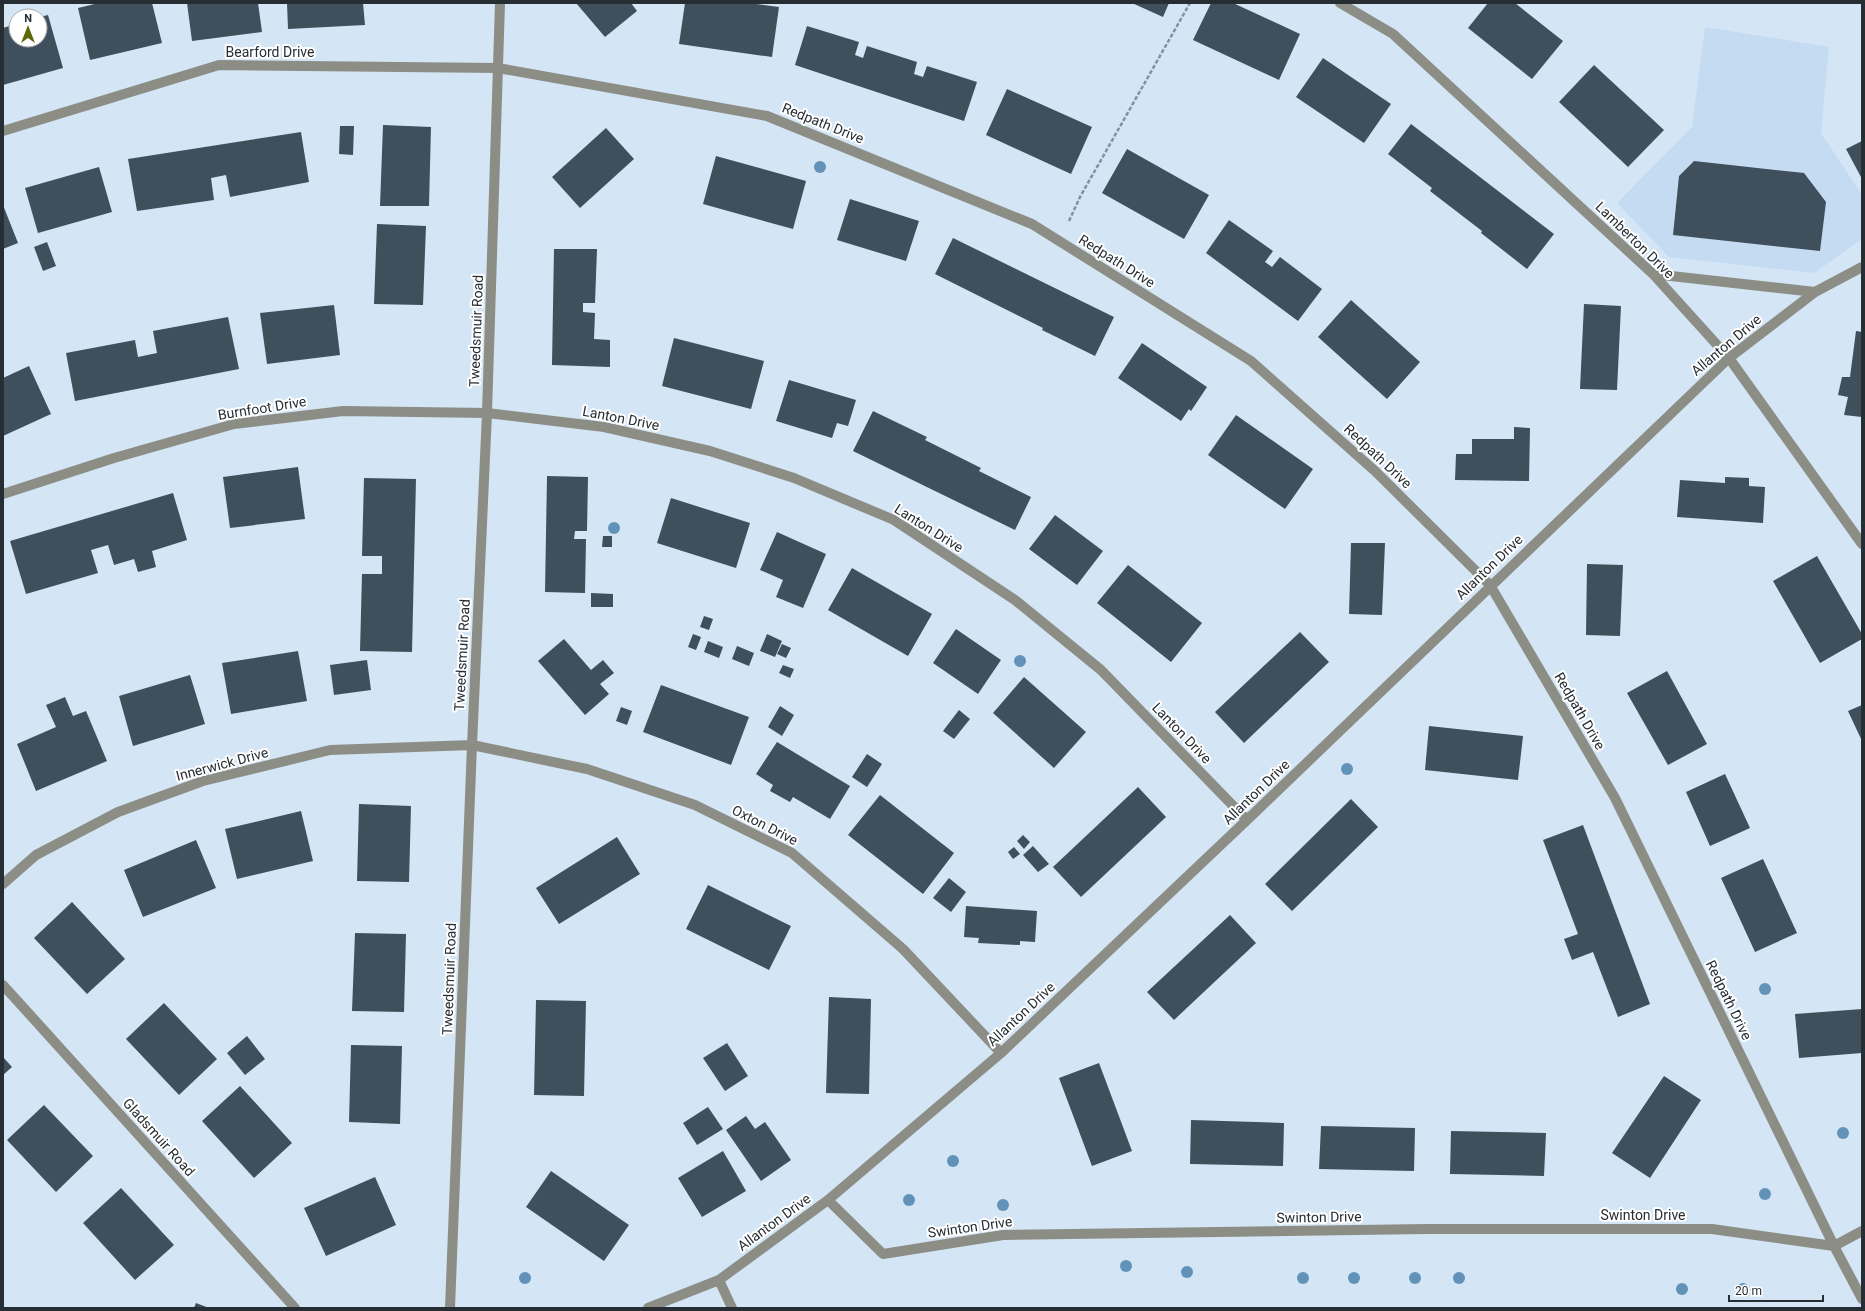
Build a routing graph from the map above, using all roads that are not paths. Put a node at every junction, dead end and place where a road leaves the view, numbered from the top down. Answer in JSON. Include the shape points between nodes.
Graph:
{"nodes":[{"id":1,"x":500,"y":3,"type":"edge"},
{"id":2,"x":1340,"y":3,"type":"edge"},
{"id":3,"x":498,"y":68,"type":"junction"},
{"id":4,"x":3,"y":131,"type":"edge"},
{"id":5,"x":1862,"y":267,"type":"edge"},
{"id":6,"x":1654,"y":274,"type":"junction"},
{"id":7,"x":1815,"y":292,"type":"junction"},
{"id":8,"x":1729,"y":358,"type":"junction"},
{"id":9,"x":487,"y":413,"type":"junction"},
{"id":10,"x":3,"y":494,"type":"edge"},
{"id":11,"x":1862,"y":544,"type":"edge"},
{"id":12,"x":1490,"y":585,"type":"junction"},
{"id":13,"x":472,"y":745,"type":"junction"},
{"id":14,"x":1247,"y":820,"type":"junction"},
{"id":15,"x":3,"y":884,"type":"edge"},
{"id":16,"x":3,"y":985,"type":"edge"},
{"id":17,"x":1001,"y":1053,"type":"junction"},
{"id":18,"x":828,"y":1200,"type":"junction"},
{"id":19,"x":1862,"y":1231,"type":"edge"},
{"id":20,"x":1834,"y":1246,"type":"junction"},
{"id":21,"x":719,"y":1280,"type":"junction"},
{"id":22,"x":1862,"y":1299,"type":"edge"},
{"id":23,"x":295,"y":1308,"type":"edge"},
{"id":24,"x":450,"y":1308,"type":"edge"},
{"id":25,"x":648,"y":1308,"type":"edge"},
{"id":26,"x":732,"y":1308,"type":"edge"}],
"edges":[{"from":1,"to":3,"type":"street","name":"Tweedsmuir Road"},
{"from":2,"to":6,"type":"street","name":"Lamberton Drive","via":[[1393,34]]},
{"from":3,"to":4,"type":"street","name":"Bearford Drive","via":[[219,65]]},
{"from":3,"to":9,"type":"street","name":"Tweedsmuir Road"},
{"from":3,"to":12,"type":"street","name":"Redpath Drive","via":[[767,116],[1032,224],[1251,361],[1375,471]]},
{"from":5,"to":7,"type":"street","name":"Allanton Drive"},
{"from":6,"to":7,"type":"street"},
{"from":6,"to":8,"type":"street","name":"Lamberton Drive"},
{"from":7,"to":8,"type":"street","name":"Allanton Drive"},
{"from":8,"to":11,"type":"street","name":"Lamberton Drive"},
{"from":8,"to":12,"type":"street","name":"Allanton Drive"},
{"from":9,"to":10,"type":"street","name":"Burnfoot Drive","via":[[343,410],[234,424],[114,458]]},
{"from":9,"to":13,"type":"street","name":"Tweedsmuir Road"},
{"from":9,"to":14,"type":"street","name":"Lanton Drive","via":[[604,427],[710,451],[794,478],[894,520],[1015,600],[1102,670]]},
{"from":12,"to":14,"type":"street","name":"Allanton Drive"},
{"from":12,"to":20,"type":"street","name":"Redpath Drive","via":[[1615,798]]},
{"from":13,"to":15,"type":"street","name":"Innerwick Drive","via":[[330,750],[203,781],[118,812],[36,855]]},
{"from":13,"to":17,"type":"street","name":"Oxton Drive","via":[[587,769],[694,805],[792,853],[903,949]]},
{"from":13,"to":24,"type":"street","name":"Tweedsmuir Road"},
{"from":14,"to":17,"type":"street","name":"Allanton Drive"},
{"from":16,"to":23,"type":"street","name":"Gladsmuir Road"},
{"from":17,"to":18,"type":"street","name":"Allanton Drive"},
{"from":18,"to":20,"type":"street","name":"Swinton Drive","via":[[883,1254],[1003,1235],[1426,1229],[1712,1229]]},
{"from":18,"to":21,"type":"street","name":"Allanton Drive"},
{"from":19,"to":20,"type":"street"},
{"from":20,"to":22,"type":"street","name":"Redpath Drive"},
{"from":21,"to":25,"type":"street","name":"Allanton Drive"},
{"from":21,"to":26,"type":"street"}]}
